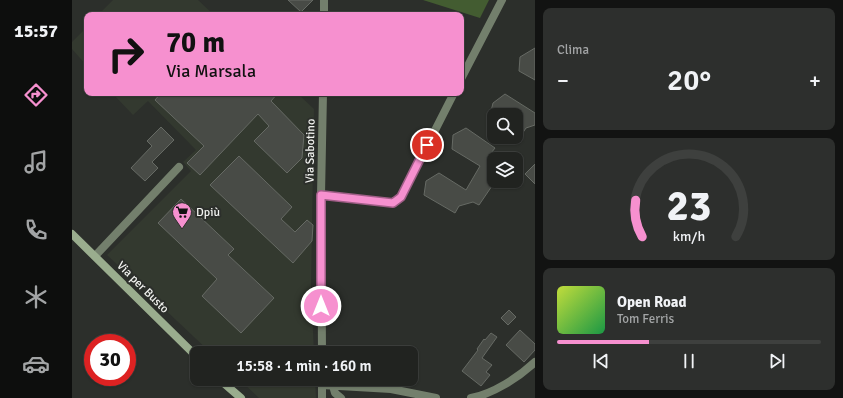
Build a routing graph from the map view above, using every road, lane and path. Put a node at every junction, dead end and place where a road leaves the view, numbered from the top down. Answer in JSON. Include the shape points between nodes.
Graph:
{"nodes":[{"id":1,"x":324,"y":0,"type":"edge"},
{"id":2,"x":502,"y":0,"type":"edge"},
{"id":3,"x":324,"y":12,"type":"edge"},
{"id":4,"x":464,"y":73,"type":"edge"},
{"id":5,"x":323,"y":96,"type":"edge"},
{"id":6,"x":452,"y":96,"type":"edge"},
{"id":7,"x":179,"y":167,"type":"dead end"},
{"id":8,"x":321,"y":195,"type":"junction"},
{"id":9,"x":72,"y":234,"type":"edge"},
{"id":10,"x":95,"y":256,"type":"junction"},
{"id":11,"x":322,"y":346,"type":"edge"},
{"id":12,"x":190,"y":350,"type":"edge"},
{"id":13,"x":535,"y":362,"type":"edge"},
{"id":14,"x":227,"y":386,"type":"edge"},
{"id":15,"x":322,"y":386,"type":"edge"},
{"id":16,"x":333,"y":386,"type":"joint"},
{"id":17,"x":391,"y":390,"type":"junction"},
{"id":18,"x":241,"y":398,"type":"edge"},
{"id":19,"x":322,"y":398,"type":"edge"},
{"id":20,"x":341,"y":398,"type":"edge"},
{"id":21,"x":395,"y":398,"type":"edge"},
{"id":22,"x":436,"y":398,"type":"edge"},
{"id":23,"x":471,"y":398,"type":"edge"}],
"edges":[{"from":1,"to":3,"type":"street"},
{"from":2,"to":4,"type":"street"},
{"from":5,"to":8,"type":"street","name":"Via Sabotino"},
{"from":6,"to":8,"type":"street","via":[[401,197],[393,203]]},
{"from":7,"to":10,"type":"street"},
{"from":8,"to":11,"type":"street","name":"Via Sabotino"},
{"from":9,"to":10,"type":"main road","name":"Via per Busto"},
{"from":10,"to":12,"type":"main road","name":"Via per Busto"},
{"from":13,"to":23,"type":"street","via":[[514,378],[479,397]]},
{"from":14,"to":18,"type":"main road"},
{"from":15,"to":19,"type":"street"},
{"from":16,"to":17,"type":"street"},
{"from":16,"to":20,"type":"street","via":[[335,394]]},
{"from":17,"to":21,"type":"street"},
{"from":17,"to":22,"type":"street"}]}
